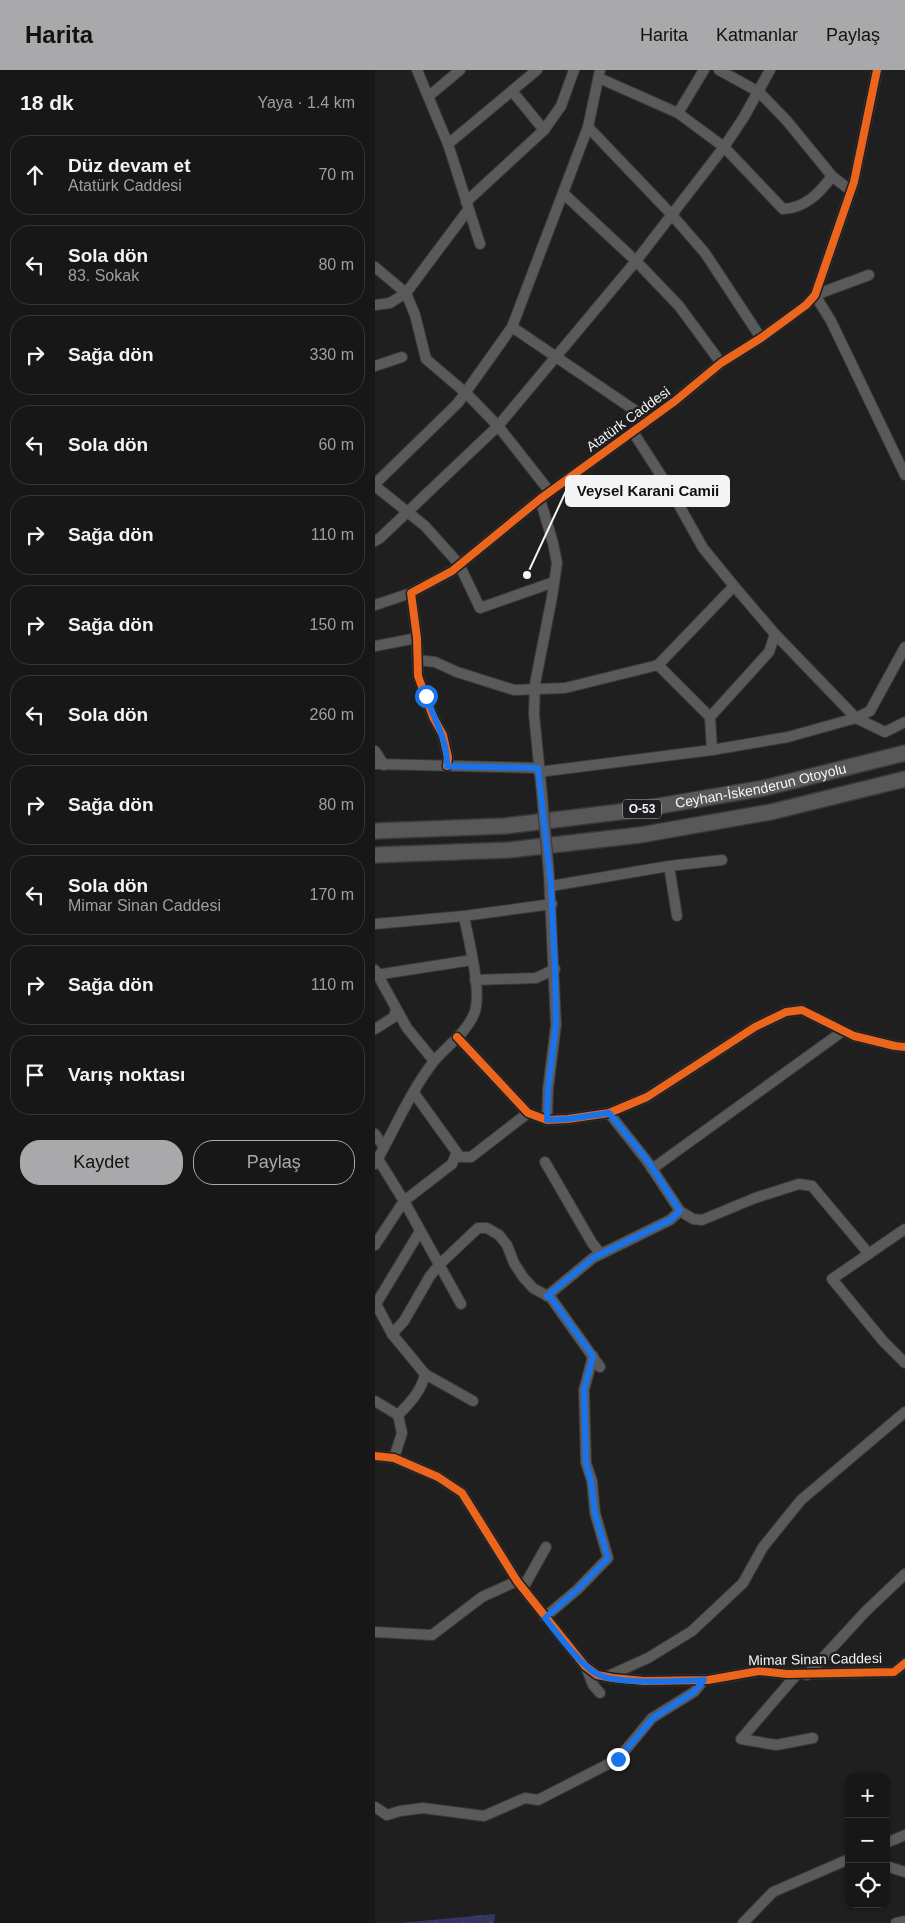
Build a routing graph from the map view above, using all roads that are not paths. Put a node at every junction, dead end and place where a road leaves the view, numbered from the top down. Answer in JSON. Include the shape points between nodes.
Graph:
{"nodes":[{"id":1,"x":417,"y":70,"type":"edge"},
{"id":2,"x":460,"y":70,"type":"edge"},
{"id":3,"x":537,"y":70,"type":"edge"},
{"id":4,"x":574,"y":70,"type":"edge"},
{"id":5,"x":704,"y":70,"type":"edge"},
{"id":6,"x":719,"y":70,"type":"edge"},
{"id":7,"x":771,"y":70,"type":"edge"},
{"id":8,"x":877,"y":70,"type":"edge"},
{"id":9,"x":599,"y":74,"type":"edge"},
{"id":10,"x":512,"y":91,"type":"junction"},
{"id":11,"x":759,"y":92,"type":"junction"},
{"id":12,"x":429,"y":96,"type":"junction"},
{"id":13,"x":677,"y":113,"type":"junction"},
{"id":14,"x":588,"y":127,"type":"junction"},
{"id":15,"x":544,"y":130,"type":"junction"},
{"id":16,"x":448,"y":144,"type":"junction"},
{"id":17,"x":724,"y":147,"type":"junction"},
{"id":18,"x":832,"y":176,"type":"junction"},
{"id":19,"x":851,"y":191,"type":"junction"},
{"id":20,"x":563,"y":193,"type":"junction"},
{"id":21,"x":467,"y":206,"type":"junction"},
{"id":22,"x":672,"y":215,"type":"junction"},
{"id":23,"x":480,"y":244,"type":"dead end"},
{"id":24,"x":636,"y":261,"type":"junction"},
{"id":25,"x":375,"y":266,"type":"edge"},
{"id":26,"x":869,"y":275,"type":"dead end"},
{"id":27,"x":406,"y":293,"type":"junction"},
{"id":28,"x":815,"y":295,"type":"junction"},
{"id":29,"x":375,"y":305,"type":"edge"},
{"id":30,"x":512,"y":327,"type":"junction"},
{"id":31,"x":761,"y":338,"type":"junction"},
{"id":32,"x":557,"y":356,"type":"junction"},
{"id":33,"x":402,"y":357,"type":"dead end"},
{"id":34,"x":721,"y":363,"type":"junction"},
{"id":35,"x":375,"y":366,"type":"edge"},
{"id":36,"x":467,"y":394,"type":"junction"},
{"id":37,"x":649,"y":420,"type":"junction"},
{"id":38,"x":498,"y":426,"type":"junction"},
{"id":39,"x":633,"y":432,"type":"junction"},
{"id":40,"x":905,"y":475,"type":"edge"},
{"id":41,"x":375,"y":485,"type":"edge"},
{"id":42,"x":550,"y":492,"type":"junction"},
{"id":43,"x":540,"y":500,"type":"junction"},
{"id":44,"x":406,"y":512,"type":"junction"},
{"id":45,"x":375,"y":541,"type":"edge"},
{"id":46,"x":459,"y":564,"type":"junction"},
{"id":47,"x":554,"y":582,"type":"junction"},
{"id":48,"x":734,"y":586,"type":"junction"},
{"id":49,"x":411,"y":593,"type":"junction"},
{"id":50,"x":375,"y":605,"type":"edge"},
{"id":51,"x":775,"y":634,"type":"junction"},
{"id":52,"x":417,"y":638,"type":"junction"},
{"id":53,"x":375,"y":646,"type":"edge"},
{"id":54,"x":905,"y":646,"type":"edge"},
{"id":55,"x":418,"y":660,"type":"junction"},
{"id":56,"x":658,"y":664,"type":"junction"},
{"id":57,"x":535,"y":690,"type":"junction"},
{"id":58,"x":710,"y":717,"type":"junction"},
{"id":59,"x":857,"y":718,"type":"junction"},
{"id":60,"x":905,"y":722,"type":"edge"},
{"id":61,"x":712,"y":750,"type":"junction"},
{"id":62,"x":375,"y":751,"type":"edge"},
{"id":63,"x":905,"y":753,"type":"edge"},
{"id":64,"x":380,"y":765,"type":"edge"},
{"id":65,"x":447,"y":766,"type":"junction"},
{"id":66,"x":539,"y":770,"type":"junction"},
{"id":67,"x":905,"y":779,"type":"edge"},
{"id":68,"x":375,"y":831,"type":"edge"},
{"id":69,"x":375,"y":856,"type":"edge"},
{"id":70,"x":722,"y":860,"type":"dead end"},
{"id":71,"x":669,"y":866,"type":"junction"},
{"id":72,"x":551,"y":886,"type":"junction"},
{"id":73,"x":552,"y":904,"type":"junction"},
{"id":74,"x":464,"y":916,"type":"junction"},
{"id":75,"x":677,"y":916,"type":"dead end"},
{"id":76,"x":376,"y":927,"type":"edge"},
{"id":77,"x":472,"y":960,"type":"junction"},
{"id":78,"x":555,"y":969,"type":"junction"},
{"id":79,"x":376,"y":973,"type":"edge"},
{"id":80,"x":475,"y":980,"type":"junction"},
{"id":81,"x":396,"y":1009,"type":"junction"},
{"id":82,"x":375,"y":1029,"type":"edge"},
{"id":83,"x":843,"y":1031,"type":"junction"},
{"id":84,"x":457,"y":1037,"type":"junction"},
{"id":85,"x":905,"y":1047,"type":"edge"},
{"id":86,"x":434,"y":1061,"type":"junction"},
{"id":87,"x":414,"y":1093,"type":"junction"},
{"id":88,"x":528,"y":1113,"type":"junction"},
{"id":89,"x":609,"y":1113,"type":"junction"},
{"id":90,"x":547,"y":1120,"type":"junction"},
{"id":91,"x":375,"y":1134,"type":"edge"},
{"id":92,"x":384,"y":1147,"type":"junction"},
{"id":93,"x":456,"y":1154,"type":"junction"},
{"id":94,"x":377,"y":1162,"type":"edge"},
{"id":95,"x":545,"y":1162,"type":"dead end"},
{"id":96,"x":652,"y":1169,"type":"junction"},
{"id":97,"x":404,"y":1201,"type":"junction"},
{"id":98,"x":680,"y":1211,"type":"junction"},
{"id":99,"x":905,"y":1230,"type":"edge"},
{"id":100,"x":420,"y":1232,"type":"junction"},
{"id":101,"x":375,"y":1245,"type":"edge"},
{"id":102,"x":601,"y":1254,"type":"junction"},
{"id":103,"x":869,"y":1254,"type":"junction"},
{"id":104,"x":440,"y":1264,"type":"junction"},
{"id":105,"x":547,"y":1296,"type":"junction"},
{"id":106,"x":375,"y":1303,"type":"edge"},
{"id":107,"x":461,"y":1304,"type":"dead end"},
{"id":108,"x":392,"y":1334,"type":"junction"},
{"id":109,"x":593,"y":1356,"type":"junction"},
{"id":110,"x":905,"y":1364,"type":"edge"},
{"id":111,"x":600,"y":1367,"type":"dead end"},
{"id":112,"x":425,"y":1374,"type":"junction"},
{"id":113,"x":473,"y":1401,"type":"dead end"},
{"id":114,"x":375,"y":1402,"type":"edge"},
{"id":115,"x":905,"y":1412,"type":"edge"},
{"id":116,"x":398,"y":1415,"type":"junction"},
{"id":117,"x":375,"y":1456,"type":"edge"},
{"id":118,"x":394,"y":1458,"type":"junction"},
{"id":119,"x":546,"y":1547,"type":"dead end"},
{"id":120,"x":905,"y":1574,"type":"edge"},
{"id":121,"x":520,"y":1584,"type":"junction"},
{"id":122,"x":545,"y":1618,"type":"junction"},
{"id":123,"x":375,"y":1632,"type":"edge"},
{"id":124,"x":905,"y":1663,"type":"edge"},
{"id":125,"x":585,"y":1666,"type":"junction"},
{"id":126,"x":802,"y":1674,"type":"junction"},
{"id":127,"x":606,"y":1677,"type":"junction"},
{"id":128,"x":704,"y":1680,"type":"junction"},
{"id":129,"x":600,"y":1693,"type":"dead end"},
{"id":130,"x":813,"y":1738,"type":"dead end"},
{"id":131,"x":375,"y":1807,"type":"edge"},
{"id":132,"x":905,"y":1836,"type":"edge"},
{"id":133,"x":890,"y":1842,"type":"edge"},
{"id":134,"x":845,"y":1861,"type":"edge"},
{"id":135,"x":890,"y":1867,"type":"edge"},
{"id":136,"x":905,"y":1872,"type":"edge"},
{"id":137,"x":905,"y":1921,"type":"edge"},
{"id":138,"x":743,"y":1923,"type":"edge"},
{"id":139,"x":896,"y":1923,"type":"edge"}],
"edges":[{"from":1,"to":12,"type":"street"},
{"from":2,"to":12,"type":"street"},
{"from":3,"to":10,"type":"street"},
{"from":4,"to":15,"type":"street","via":[[561,106]]},
{"from":5,"to":13,"type":"street"},
{"from":6,"to":11,"type":"street"},
{"from":7,"to":11,"type":"street"},
{"from":8,"to":19,"type":"street","name":"Atatürk Caddesi"},
{"from":9,"to":13,"type":"street"},
{"from":9,"to":14,"type":"street"},
{"from":10,"to":15,"type":"street"},
{"from":10,"to":16,"type":"street"},
{"from":11,"to":17,"type":"street"},
{"from":11,"to":18,"type":"street"},
{"from":12,"to":16,"type":"street"},
{"from":13,"to":17,"type":"street"},
{"from":14,"to":20,"type":"street"},
{"from":14,"to":22,"type":"street"},
{"from":15,"to":21,"type":"street","via":[[506,163]]},
{"from":16,"to":21,"type":"street"},
{"from":17,"to":18,"type":"street","via":[[783,209],[803,204],[820,192]]},
{"from":17,"to":22,"type":"street"},
{"from":18,"to":19,"type":"street"},
{"from":19,"to":28,"type":"street","name":"Atatürk Caddesi"},
{"from":20,"to":24,"type":"street"},
{"from":20,"to":30,"type":"street"},
{"from":21,"to":23,"type":"street"},
{"from":21,"to":27,"type":"street"},
{"from":22,"to":24,"type":"street"},
{"from":22,"to":31,"type":"street","via":[[705,254]]},
{"from":24,"to":32,"type":"street"},
{"from":24,"to":34,"type":"street","via":[[679,306]]},
{"from":25,"to":27,"type":"street"},
{"from":26,"to":28,"type":"street"},
{"from":27,"to":29,"type":"street","via":[[390,303]]},
{"from":27,"to":36,"type":"street","via":[[426,358]]},
{"from":28,"to":31,"type":"street","name":"Atatürk Caddesi"},
{"from":28,"to":40,"type":"street","via":[[831,321]]},
{"from":30,"to":32,"type":"street"},
{"from":30,"to":36,"type":"street"},
{"from":31,"to":34,"type":"street","name":"Atatürk Caddesi"},
{"from":32,"to":37,"type":"street"},
{"from":32,"to":38,"type":"street"},
{"from":33,"to":35,"type":"street"},
{"from":34,"to":37,"type":"street","name":"Atatürk Caddesi"},
{"from":36,"to":38,"type":"street"},
{"from":36,"to":41,"type":"street"},
{"from":37,"to":39,"type":"street","name":"Atatürk Caddesi"},
{"from":38,"to":42,"type":"street"},
{"from":38,"to":44,"type":"street"},
{"from":39,"to":42,"type":"street","name":"Atatürk Caddesi"},
{"from":39,"to":48,"type":"street","via":[[703,548]]},
{"from":41,"to":44,"type":"street"},
{"from":42,"to":43,"type":"street","name":"Atatürk Caddesi"},
{"from":43,"to":46,"type":"street","name":"Atatürk Caddesi"},
{"from":43,"to":47,"type":"street","via":[[557,563]]},
{"from":44,"to":45,"type":"street"},
{"from":44,"to":46,"type":"street","via":[[425,526]]},
{"from":46,"to":47,"type":"street","via":[[480,608]]},
{"from":46,"to":49,"type":"street","name":"Atatürk Caddesi"},
{"from":47,"to":57,"type":"street"},
{"from":48,"to":51,"type":"street"},
{"from":48,"to":56,"type":"street"},
{"from":49,"to":50,"type":"street","name":"Atatürk Caddesi"},
{"from":49,"to":52,"type":"street"},
{"from":51,"to":58,"type":"street","via":[[769,652]]},
{"from":51,"to":59,"type":"street"},
{"from":52,"to":53,"type":"street"},
{"from":52,"to":55,"type":"street"},
{"from":54,"to":59,"type":"street","via":[[870,711]]},
{"from":55,"to":57,"type":"street","via":[[435,662],[514,690]]},
{"from":55,"to":65,"type":"street","via":[[418,676],[443,735]]},
{"from":56,"to":57,"type":"street","via":[[565,688]]},
{"from":56,"to":58,"type":"street"},
{"from":57,"to":66,"type":"street"},
{"from":58,"to":61,"type":"street"},
{"from":59,"to":60,"type":"street","via":[[885,732]]},
{"from":59,"to":61,"type":"street","via":[[788,737]]},
{"from":61,"to":66,"type":"street"},
{"from":62,"to":64,"type":"street"},
{"from":63,"to":68,"type":"highway","name":"Ceyhan-İskenderun Otoyolu","number":"O-53","via":[[764,788],[635,810],[505,826]]},
{"from":64,"to":65,"type":"street"},
{"from":65,"to":66,"type":"street"},
{"from":66,"to":72,"type":"street","bridge":true},
{"from":67,"to":69,"type":"highway","name":"Ceyhan-İskenderun Otoyolu","number":"O-53","via":[[771,812],[640,835],[509,850]]},
{"from":70,"to":71,"type":"street"},
{"from":71,"to":72,"type":"street"},
{"from":71,"to":75,"type":"street"},
{"from":72,"to":73,"type":"street"},
{"from":73,"to":74,"type":"street"},
{"from":73,"to":78,"type":"street"},
{"from":74,"to":76,"type":"street"},
{"from":74,"to":77,"type":"street"},
{"from":77,"to":79,"type":"street"},
{"from":77,"to":80,"type":"street"},
{"from":78,"to":80,"type":"street","via":[[536,978]]},
{"from":78,"to":90,"type":"street","via":[[556,1024]]},
{"from":79,"to":81,"type":"street"},
{"from":80,"to":84,"type":"street","via":[[474,1014]]},
{"from":81,"to":82,"type":"street","via":[[394,1017]]},
{"from":81,"to":86,"type":"street"},
{"from":83,"to":85,"type":"street"},
{"from":83,"to":89,"type":"street","via":[[802,1010],[786,1012],[755,1027],[647,1097]]},
{"from":83,"to":96,"type":"street"},
{"from":84,"to":86,"type":"street"},
{"from":84,"to":88,"type":"street"},
{"from":86,"to":87,"type":"street"},
{"from":87,"to":92,"type":"street"},
{"from":87,"to":93,"type":"street"},
{"from":88,"to":90,"type":"street"},
{"from":88,"to":93,"type":"street","via":[[471,1157]]},
{"from":89,"to":90,"type":"street"},
{"from":89,"to":96,"type":"street"},
{"from":91,"to":92,"type":"street"},
{"from":92,"to":94,"type":"street"},
{"from":93,"to":97,"type":"street","via":[[452,1164]]},
{"from":94,"to":97,"type":"street"},
{"from":95,"to":102,"type":"street"},
{"from":96,"to":98,"type":"street"},
{"from":97,"to":100,"type":"street"},
{"from":97,"to":101,"type":"street"},
{"from":98,"to":102,"type":"street","via":[[670,1220]]},
{"from":98,"to":103,"type":"street","via":[[702,1220],[799,1184],[812,1186]]},
{"from":99,"to":103,"type":"street"},
{"from":100,"to":104,"type":"street"},
{"from":100,"to":106,"type":"street"},
{"from":102,"to":105,"type":"street"},
{"from":103,"to":110,"type":"street","via":[[832,1279]]},
{"from":104,"to":105,"type":"street","via":[[478,1228],[487,1228],[499,1234],[523,1277]]},
{"from":104,"to":107,"type":"street"},
{"from":104,"to":108,"type":"street","via":[[404,1321]]},
{"from":105,"to":109,"type":"street"},
{"from":106,"to":108,"type":"street"},
{"from":108,"to":112,"type":"street"},
{"from":109,"to":111,"type":"street"},
{"from":109,"to":122,"type":"street","via":[[584,1390],[586,1463],[595,1514],[608,1558]]},
{"from":112,"to":113,"type":"street"},
{"from":112,"to":116,"type":"street","via":[[411,1402]]},
{"from":114,"to":116,"type":"street"},
{"from":115,"to":127,"type":"street","via":[[801,1500],[763,1546],[743,1584],[692,1631],[648,1658]]},
{"from":116,"to":118,"type":"street","via":[[402,1434]]},
{"from":117,"to":118,"type":"street","name":"Mimar Sinan Caddesi"},
{"from":118,"to":121,"type":"street","name":"Mimar Sinan Caddesi","via":[[438,1477],[462,1493]]},
{"from":119,"to":121,"type":"street"},
{"from":120,"to":126,"type":"street"},
{"from":121,"to":122,"type":"street","name":"Mimar Sinan Caddesi"},
{"from":121,"to":123,"type":"street","via":[[482,1597],[432,1636]]},
{"from":122,"to":125,"type":"street","name":"Mimar Sinan Caddesi"},
{"from":124,"to":126,"type":"street","name":"Mimar Sinan Caddesi","via":[[894,1672]]},
{"from":125,"to":127,"type":"street","name":"Mimar Sinan Caddesi"},
{"from":125,"to":129,"type":"street"},
{"from":126,"to":128,"type":"street","name":"Mimar Sinan Caddesi","via":[[759,1671]]},
{"from":126,"to":130,"type":"street","via":[[741,1739],[776,1745]]},
{"from":127,"to":128,"type":"street","name":"Mimar Sinan Caddesi","via":[[645,1681]]},
{"from":128,"to":131,"type":"street","via":[[694,1692],[653,1718],[618,1759],[538,1800],[525,1798],[484,1816],[423,1808],[387,1815]]},
{"from":132,"to":133,"type":"street"},
{"from":134,"to":138,"type":"street","via":[[773,1892]]},
{"from":135,"to":136,"type":"street"},
{"from":137,"to":139,"type":"street"}]}
